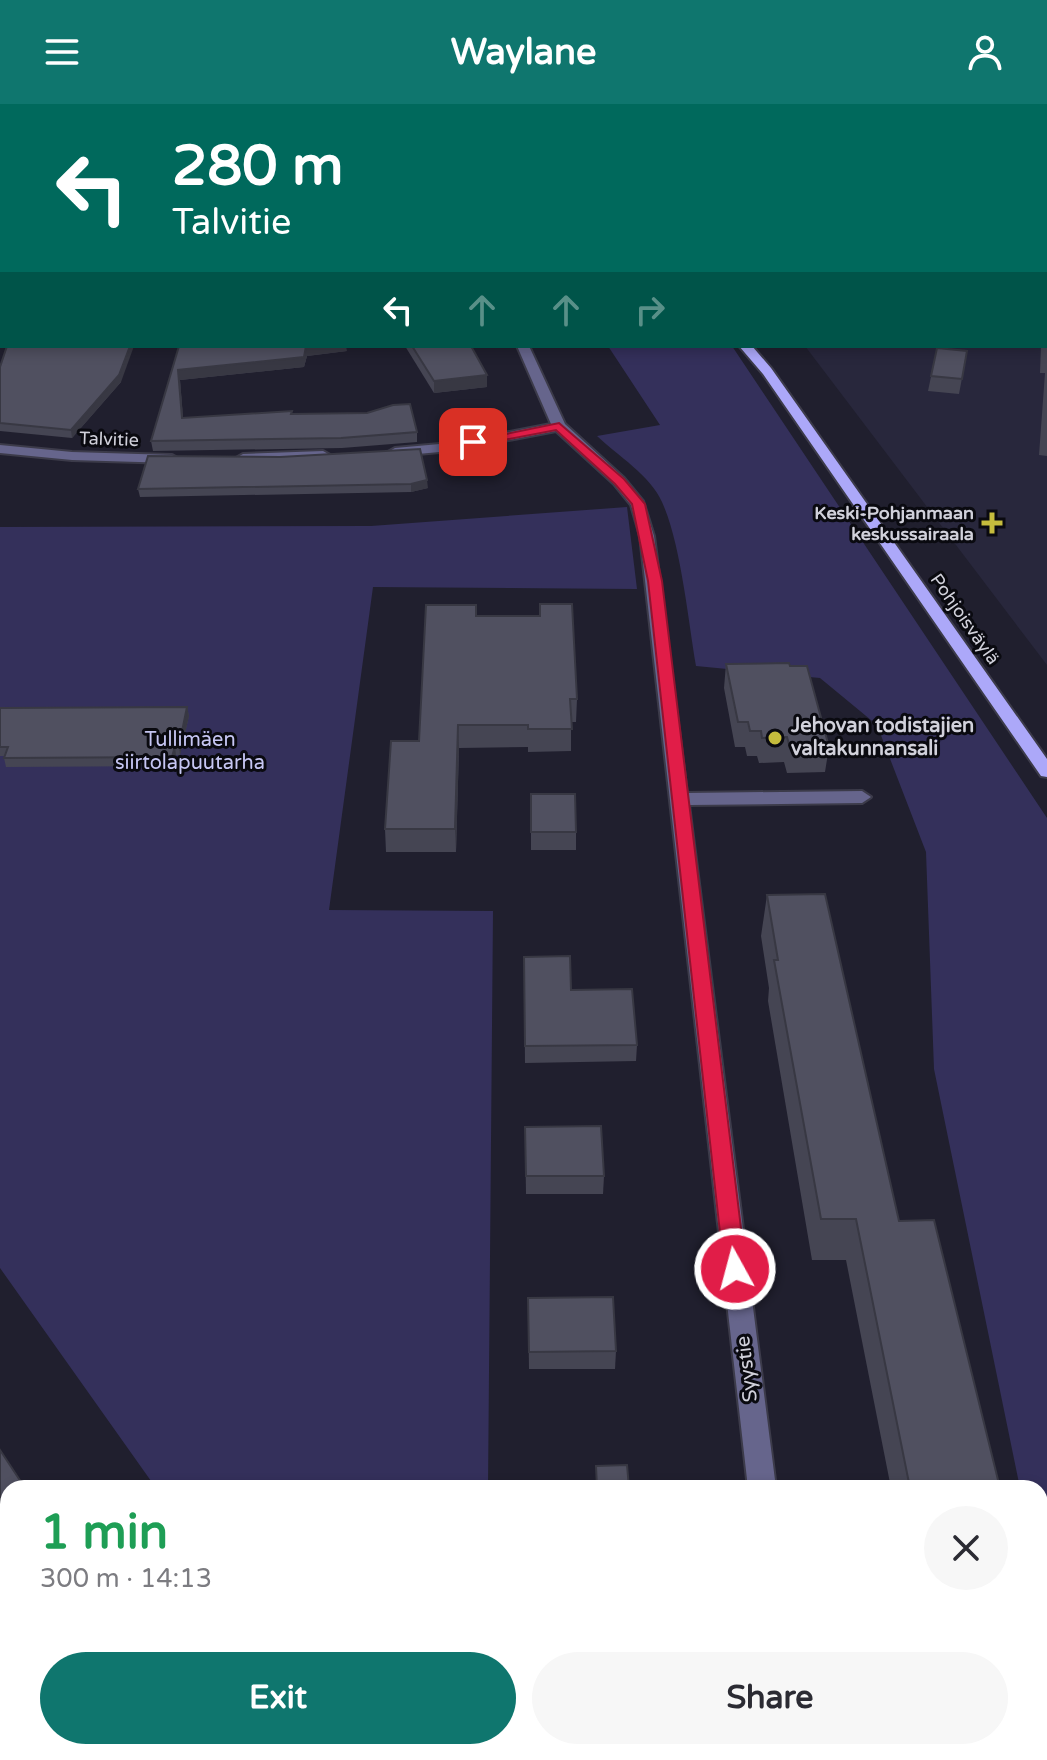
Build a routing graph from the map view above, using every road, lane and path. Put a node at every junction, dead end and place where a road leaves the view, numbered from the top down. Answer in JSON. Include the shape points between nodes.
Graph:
{"nodes":[{"id":1,"x":524,"y":348,"type":"edge"},
{"id":2,"x":747,"y":348,"type":"edge"},
{"id":3,"x":754,"y":348,"type":"edge"},
{"id":4,"x":767,"y":371,"type":"junction"},
{"id":5,"x":559,"y":426,"type":"junction"},
{"id":6,"x":0,"y":449,"type":"edge"},
{"id":7,"x":374,"y":453,"type":"edge"},
{"id":8,"x":342,"y":455,"type":"edge"},
{"id":9,"x":231,"y":458,"type":"edge"},
{"id":10,"x":188,"y":459,"type":"edge"},
{"id":11,"x":1047,"y":772,"type":"edge"},
{"id":12,"x":862,"y":797,"type":"dead end"},
{"id":13,"x":679,"y":799,"type":"junction"},
{"id":14,"x":761,"y":1480,"type":"edge"}],
"edges":[{"from":1,"to":5,"type":"street"},
{"from":2,"to":4,"type":"main road","name":"Pohjoisväylä"},
{"from":3,"to":4,"type":"main road","name":"Pohjoisväylä"},
{"from":4,"to":11,"type":"main road","name":"Pohjoisväylä"},
{"from":5,"to":7,"type":"street","via":[[451,447]]},
{"from":5,"to":13,"type":"street","name":"Syystie","via":[[638,504],[655,581]]},
{"from":6,"to":10,"type":"street","name":"Talvitie"},
{"from":8,"to":9,"type":"street"},
{"from":12,"to":13,"type":"street"},
{"from":13,"to":14,"type":"street","name":"Syystie"}]}
